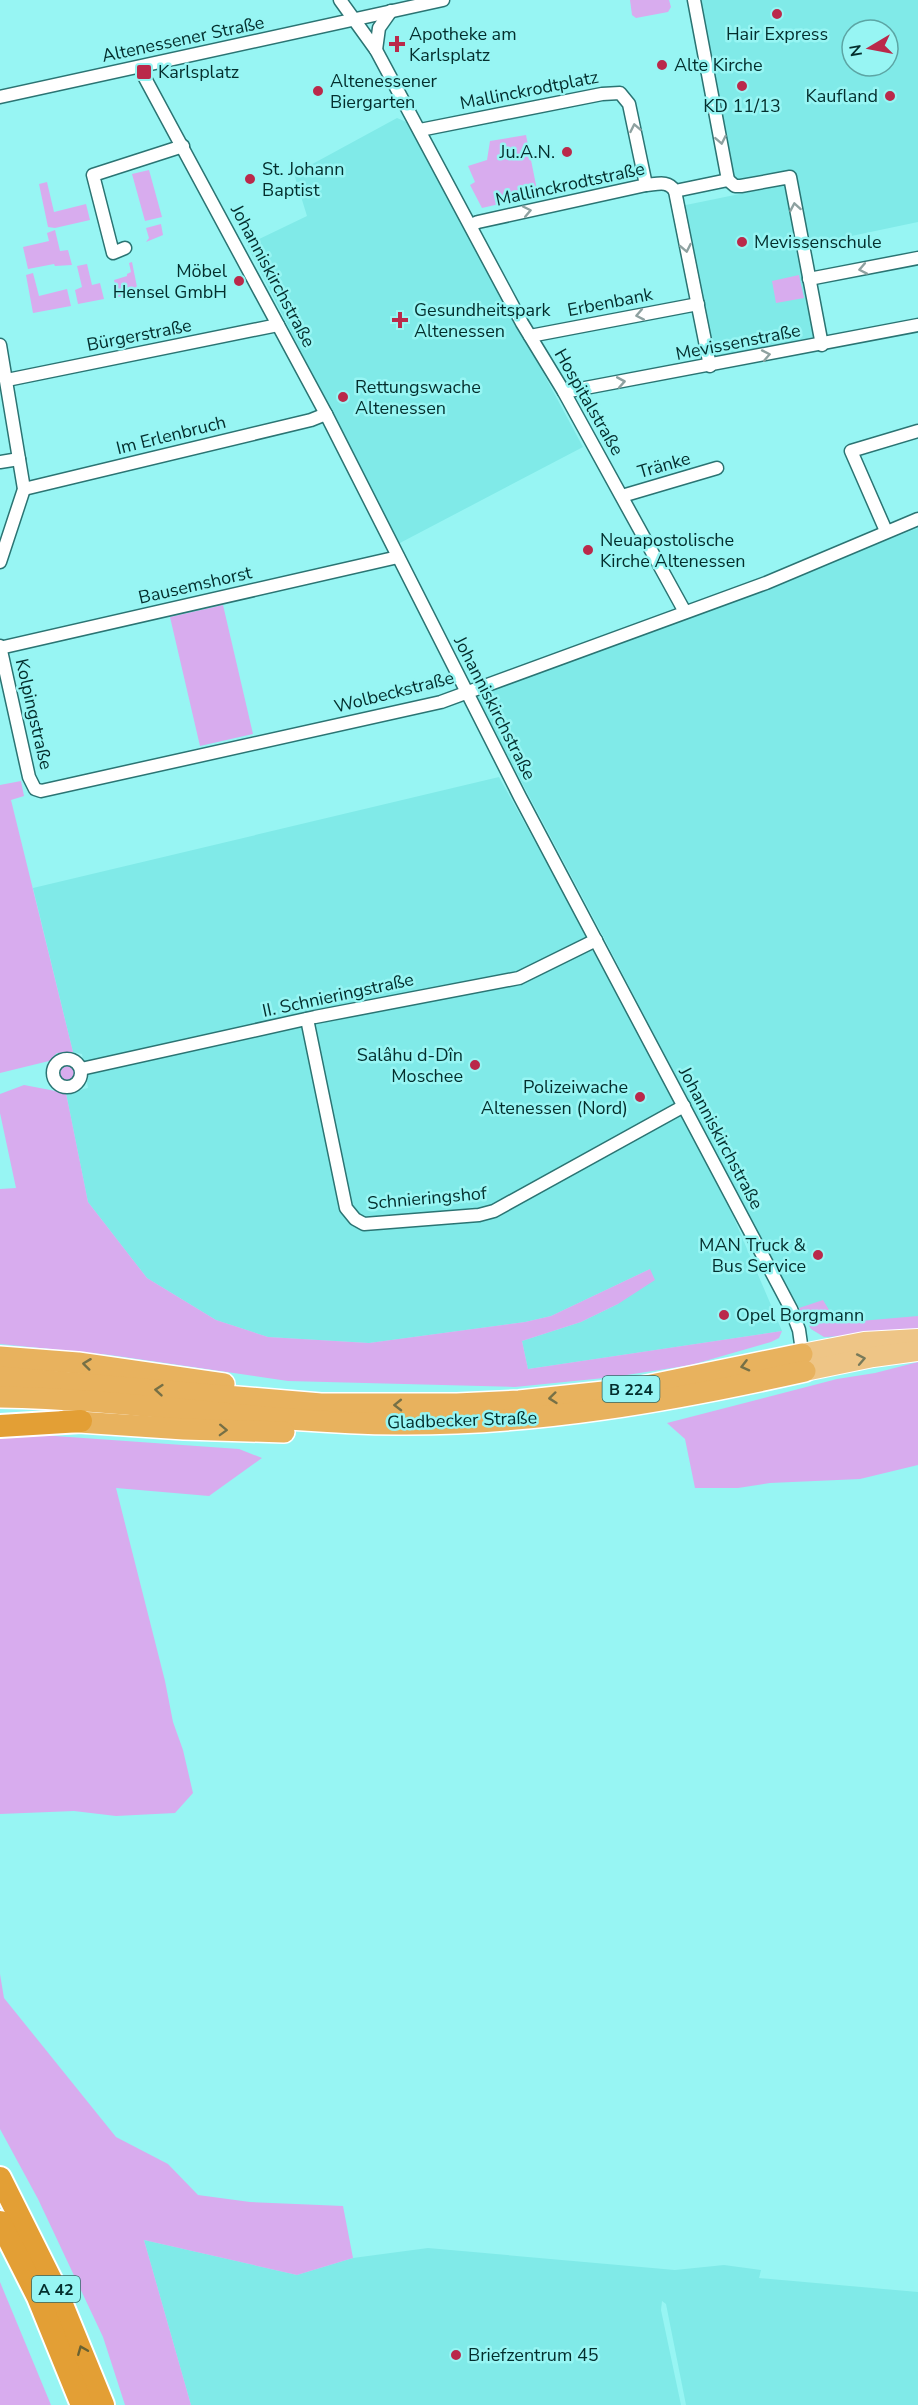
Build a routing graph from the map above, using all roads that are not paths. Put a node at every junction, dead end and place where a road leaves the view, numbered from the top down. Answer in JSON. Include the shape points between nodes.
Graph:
{"nodes":[{"id":1,"x":340,"y":0,"type":"edge"},
{"id":2,"x":443,"y":0,"type":"edge"},
{"id":3,"x":694,"y":0,"type":"edge"},
{"id":4,"x":391,"y":11,"type":"junction"},
{"id":5,"x":355,"y":20,"type":"junction"},
{"id":6,"x":376,"y":50,"type":"junction"},
{"id":7,"x":139,"y":67,"type":"junction"},
{"id":8,"x":0,"y":97,"type":"edge"},
{"id":9,"x":420,"y":130,"type":"junction"},
{"id":10,"x":183,"y":146,"type":"junction"},
{"id":11,"x":728,"y":180,"type":"junction"},
{"id":12,"x":646,"y":185,"type":"junction"},
{"id":13,"x":675,"y":191,"type":"junction"},
{"id":14,"x":471,"y":225,"type":"junction"},
{"id":15,"x":124,"y":248,"type":"dead end"},
{"id":16,"x":918,"y":258,"type":"edge"},
{"id":17,"x":808,"y":279,"type":"junction"},
{"id":18,"x":698,"y":304,"type":"junction"},
{"id":19,"x":278,"y":325,"type":"junction"},
{"id":20,"x":918,"y":325,"type":"edge"},
{"id":21,"x":530,"y":336,"type":"junction"},
{"id":22,"x":0,"y":345,"type":"edge"},
{"id":23,"x":822,"y":345,"type":"junction"},
{"id":24,"x":710,"y":366,"type":"junction"},
{"id":25,"x":7,"y":380,"type":"junction"},
{"id":26,"x":564,"y":392,"type":"junction"},
{"id":27,"x":326,"y":414,"type":"junction"},
{"id":28,"x":918,"y":431,"type":"edge"},
{"id":29,"x":19,"y":459,"type":"junction"},
{"id":30,"x":0,"y":462,"type":"edge"},
{"id":31,"x":717,"y":468,"type":"dead end"},
{"id":32,"x":24,"y":489,"type":"junction"},
{"id":33,"x":622,"y":496,"type":"junction"},
{"id":34,"x":918,"y":519,"type":"edge"},
{"id":35,"x":886,"y":531,"type":"junction"},
{"id":36,"x":398,"y":556,"type":"junction"},
{"id":37,"x":0,"y":562,"type":"edge"},
{"id":38,"x":685,"y":612,"type":"junction"},
{"id":39,"x":0,"y":647,"type":"edge"},
{"id":40,"x":467,"y":693,"type":"junction"},
{"id":41,"x":35,"y":789,"type":"joint"},
{"id":42,"x":596,"y":940,"type":"junction"},
{"id":43,"x":307,"y":1018,"type":"junction"},
{"id":44,"x":81,"y":1069,"type":"dead end"},
{"id":45,"x":684,"y":1106,"type":"junction"},
{"id":46,"x":918,"y":1339,"type":"edge"},
{"id":47,"x":918,"y":1351,"type":"edge"},
{"id":48,"x":0,"y":1357,"type":"edge"},
{"id":49,"x":804,"y":1362,"type":"junction"},
{"id":50,"x":0,"y":1377,"type":"edge"},
{"id":51,"x":0,"y":1396,"type":"edge"},
{"id":52,"x":321,"y":1404,"type":"junction"},
{"id":53,"x":0,"y":1418,"type":"edge"},
{"id":54,"x":81,"y":1421,"type":"junction"},
{"id":55,"x":396,"y":1424,"type":"junction"},
{"id":56,"x":0,"y":1426,"type":"edge"},
{"id":57,"x":0,"y":2178,"type":"edge"},
{"id":58,"x":0,"y":2222,"type":"edge"},
{"id":59,"x":0,"y":2239,"type":"edge"},
{"id":60,"x":38,"y":2297,"type":"junction"},
{"id":61,"x":82,"y":2405,"type":"edge"},
{"id":62,"x":103,"y":2405,"type":"edge"}],
"edges":[{"from":1,"to":5,"type":"street","name":"Hospitalstraße"},
{"from":2,"to":4,"type":"street","name":"Altenessener Straße"},
{"from":3,"to":11,"type":"street","one_way":true},
{"from":4,"to":5,"type":"street","name":"Altenessener Straße"},
{"from":4,"to":6,"type":"street","via":[[379,28]]},
{"from":5,"to":6,"type":"street","name":"Hospitalstraße"},
{"from":5,"to":7,"type":"street","name":"Altenessener Straße"},
{"from":6,"to":9,"type":"street","name":"Hospitalstraße"},
{"from":7,"to":8,"type":"street","name":"Altenessener Straße"},
{"from":7,"to":10,"type":"street","name":"Johanniskirchstraße"},
{"from":12,"to":9,"type":"street","name":"Mallinckrodtplatz","one_way":true,"via":[[629,104],[620,93]]},
{"from":9,"to":14,"type":"street","name":"Hospitalstraße"},
{"from":10,"to":15,"type":"street","via":[[93,175],[113,253]]},
{"from":10,"to":19,"type":"street","name":"Johanniskirchstraße"},
{"from":11,"to":13,"type":"street","name":"Mallinckrodtstraße"},
{"from":17,"to":11,"type":"street","name":"Mallinckrodtstraße","one_way":true,"via":[[790,177],[741,186]]},
{"from":12,"to":13,"type":"street","name":"Mallinckrodtstraße","via":[[671,184]]},
{"from":14,"to":12,"type":"street","name":"Mallinckrodtstraße","one_way":true},
{"from":13,"to":18,"type":"street","one_way":true},
{"from":14,"to":21,"type":"street","name":"Hospitalstraße"},
{"from":16,"to":17,"type":"street","one_way":true},
{"from":17,"to":23,"type":"street"},
{"from":18,"to":21,"type":"street","name":"Erbenbank","one_way":true},
{"from":18,"to":24,"type":"street"},
{"from":19,"to":25,"type":"street","name":"Bürgerstraße"},
{"from":19,"to":27,"type":"street","name":"Johanniskirchstraße"},
{"from":20,"to":23,"type":"street","name":"Mevissenstraße"},
{"from":21,"to":26,"type":"street","name":"Hospitalstraße"},
{"from":22,"to":25,"type":"street"},
{"from":24,"to":23,"type":"street","name":"Mevissenstraße","one_way":true},
{"from":26,"to":24,"type":"street","name":"Mevissenstraße","one_way":true},
{"from":25,"to":29,"type":"street"},
{"from":26,"to":33,"type":"street","name":"Hospitalstraße"},
{"from":27,"to":32,"type":"street","name":"Im Erlenbruch"},
{"from":27,"to":36,"type":"street","name":"Johanniskirchstraße"},
{"from":28,"to":35,"type":"street","via":[[851,451]]},
{"from":29,"to":30,"type":"street"},
{"from":29,"to":32,"type":"street"},
{"from":31,"to":33,"type":"street","name":"Tränke"},
{"from":32,"to":37,"type":"street"},
{"from":33,"to":38,"type":"street","name":"Hospitalstraße"},
{"from":34,"to":35,"type":"street","name":"Wolbeckstraße"},
{"from":35,"to":38,"type":"street","name":"Wolbeckstraße","via":[[766,583]]},
{"from":36,"to":39,"type":"street","name":"Bausemshorst"},
{"from":36,"to":40,"type":"street","name":"Johanniskirchstraße"},
{"from":38,"to":40,"type":"street","name":"Wolbeckstraße"},
{"from":39,"to":41,"type":"street","name":"Kolpingstraße"},
{"from":40,"to":41,"type":"street","name":"Wolbeckstraße","via":[[41,791]]},
{"from":40,"to":42,"type":"street","name":"Johanniskirchstraße"},
{"from":42,"to":43,"type":"street","name":"II. Schnieringstraße","via":[[519,978]]},
{"from":42,"to":45,"type":"street","name":"Johanniskirchstraße"},
{"from":43,"to":44,"type":"street","name":"II. Schnieringstraße"},
{"from":43,"to":45,"type":"street","name":"Schnieringshof","via":[[346,1208],[364,1224],[494,1211]]},
{"from":45,"to":49,"type":"street","name":"Johanniskirchstraße","via":[[791,1309]]},
{"from":46,"to":49,"type":"main road","name":"Gladbecker Straße","number":"B 224","via":[[864,1342]]},
{"from":49,"to":47,"type":"main road","name":"Gladbecker Straße","number":"B 224","one_way":true},
{"from":52,"to":48,"type":"highway","one_way":true,"via":[[187,1377]]},
{"from":49,"to":52,"type":"highway","name":"Gladbecker Straße","number":"B 224","one_way":true,"via":[[561,1397],[457,1404]]},
{"from":49,"to":55,"type":"highway","name":"Gladbecker Straße","number":"B 224","via":[[707,1393],[584,1413],[467,1423]]},
{"from":52,"to":50,"type":"highway","name":"Gladbecker Straße","number":"B 224","one_way":true},
{"from":51,"to":55,"type":"highway","name":"Gladbecker Straße","number":"B 224","via":[[264,1418]]},
{"from":53,"to":54,"type":"highway"},
{"from":54,"to":55,"type":"highway","one_way":true,"via":[[254,1432]]},
{"from":54,"to":56,"type":"highway"},
{"from":62,"to":57,"type":"highway","number":"A 42","one_way":true,"via":[[56,2290]]},
{"from":58,"to":60,"type":"highway","number":"A 42"},
{"from":59,"to":60,"type":"highway"},
{"from":60,"to":61,"type":"highway","number":"A 42"}]}
